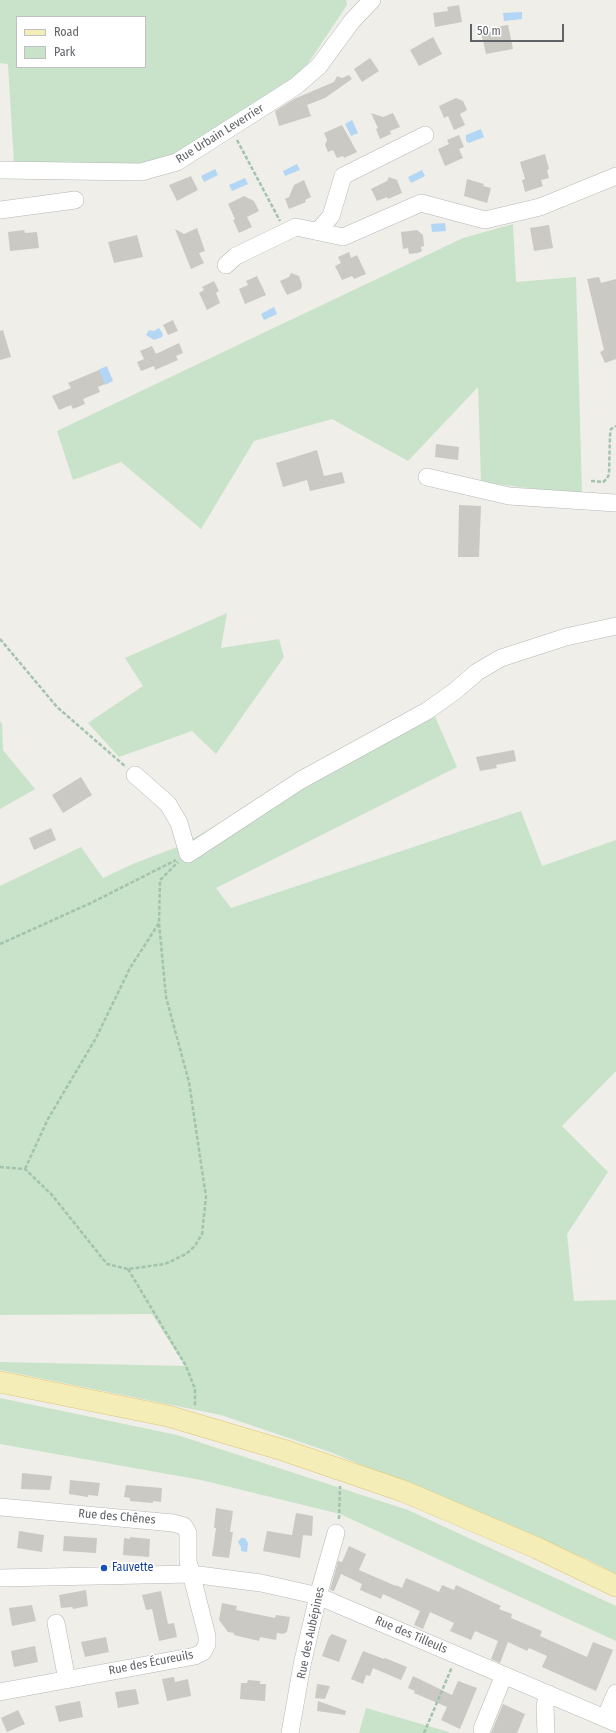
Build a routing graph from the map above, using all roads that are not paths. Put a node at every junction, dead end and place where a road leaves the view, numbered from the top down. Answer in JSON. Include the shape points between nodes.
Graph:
{"nodes":[{"id":1,"x":372,"y":0,"type":"edge"},
{"id":2,"x":425,"y":135,"type":"dead end"},
{"id":3,"x":0,"y":170,"type":"edge"},
{"id":4,"x":616,"y":176,"type":"edge"},
{"id":5,"x":75,"y":200,"type":"dead end"},
{"id":6,"x":0,"y":210,"type":"edge"},
{"id":7,"x":318,"y":231,"type":"junction"},
{"id":8,"x":226,"y":265,"type":"dead end"},
{"id":9,"x":427,"y":477,"type":"dead end"},
{"id":10,"x":616,"y":503,"type":"edge"},
{"id":11,"x":616,"y":626,"type":"edge"},
{"id":12,"x":135,"y":775,"type":"road end"},
{"id":13,"x":0,"y":1382,"type":"edge"},
{"id":14,"x":0,"y":1507,"type":"edge"},
{"id":15,"x":336,"y":1533,"type":"road end"},
{"id":16,"x":191,"y":1574,"type":"junction"},
{"id":17,"x":0,"y":1578,"type":"edge"},
{"id":18,"x":616,"y":1586,"type":"edge"},
{"id":19,"x":318,"y":1596,"type":"junction"},
{"id":20,"x":56,"y":1623,"type":"dead end"},
{"id":21,"x":504,"y":1675,"type":"junction"},
{"id":22,"x":67,"y":1680,"type":"junction"},
{"id":23,"x":0,"y":1692,"type":"edge"},
{"id":24,"x":616,"y":1693,"type":"edge"},
{"id":25,"x":549,"y":1694,"type":"junction"},
{"id":26,"x":611,"y":1721,"type":"edge"},
{"id":27,"x":482,"y":1729,"type":"dead end"},
{"id":28,"x":290,"y":1733,"type":"edge"},
{"id":29,"x":546,"y":1733,"type":"edge"}],
"edges":[{"from":1,"to":3,"type":"street","name":"Rue Urbain Leverrier","via":[[352,21],[319,66],[296,86],[177,162],[141,172]]},
{"from":2,"to":7,"type":"street","via":[[343,176],[331,216]]},
{"from":4,"to":7,"type":"street","via":[[540,207],[485,220],[421,203],[343,237]]},
{"from":5,"to":6,"type":"street"},
{"from":7,"to":8,"type":"street","via":[[296,227],[236,256]]},
{"from":9,"to":10,"type":"street","via":[[508,496]]},
{"from":11,"to":12,"type":"street","via":[[566,637],[501,658],[477,672],[427,711],[301,780],[188,854],[179,823],[168,804]]},
{"from":13,"to":18,"type":"main road","via":[[168,1416],[283,1450],[403,1491],[537,1548]]},
{"from":14,"to":16,"type":"street","name":"Rue des Chênes","via":[[184,1526],[188,1534],[188,1561]]},
{"from":15,"to":19,"type":"street","name":"Rue des Aubépines"},
{"from":16,"to":17,"type":"street","name":"Rue des Tilleuls"},
{"from":16,"to":19,"type":"street","name":"Rue des Tilleuls","via":[[261,1583]]},
{"from":16,"to":22,"type":"street","name":"Rue des Écureuils","via":[[207,1636],[203,1652],[195,1656]]},
{"from":19,"to":21,"type":"street","name":"Rue des Tilleuls"},
{"from":19,"to":28,"type":"street","name":"Rue des Aubépines"},
{"from":20,"to":22,"type":"street"},
{"from":21,"to":25,"type":"street","name":"Rue des Tilleuls"},
{"from":21,"to":27,"type":"street"},
{"from":22,"to":23,"type":"street","name":"Rue des Écureuils"},
{"from":24,"to":26,"type":"street","name":"Rue des Tilleuls"},
{"from":25,"to":26,"type":"street","name":"Rue des Tilleuls"},
{"from":25,"to":29,"type":"street","via":[[545,1705]]}]}
